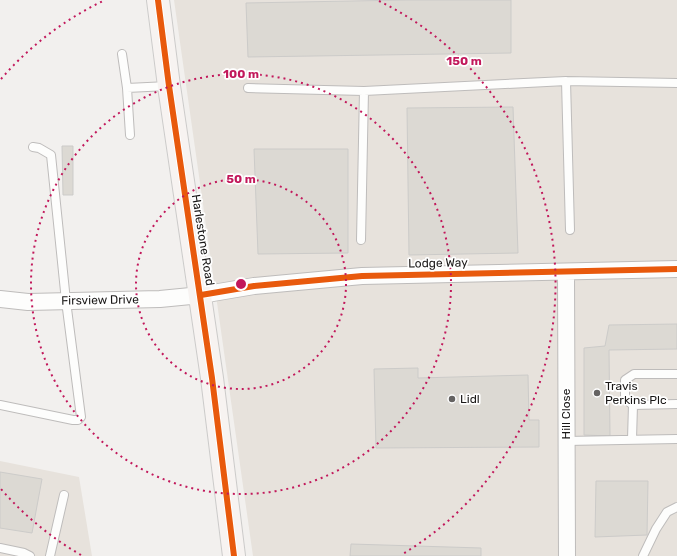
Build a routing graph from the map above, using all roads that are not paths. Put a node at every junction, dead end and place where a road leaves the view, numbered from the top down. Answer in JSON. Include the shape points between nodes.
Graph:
{"nodes":[{"id":1,"x":158,"y":0,"type":"edge"},
{"id":2,"x":122,"y":54,"type":"dead end"},
{"id":3,"x":566,"y":81,"type":"junction"},
{"id":4,"x":677,"y":83,"type":"edge"},
{"id":5,"x":169,"y":86,"type":"junction"},
{"id":6,"x":127,"y":88,"type":"junction"},
{"id":7,"x":248,"y":88,"type":"dead end"},
{"id":8,"x":364,"y":91,"type":"junction"},
{"id":9,"x":130,"y":135,"type":"dead end"},
{"id":10,"x":33,"y":147,"type":"dead end"},
{"id":11,"x":570,"y":230,"type":"dead end"},
{"id":12,"x":361,"y":240,"type":"dead end"},
{"id":13,"x":677,"y":269,"type":"edge"},
{"id":14,"x":566,"y":272,"type":"junction"},
{"id":15,"x":201,"y":295,"type":"junction"},
{"id":16,"x":0,"y":300,"type":"edge"},
{"id":17,"x":66,"y":301,"type":"junction"},
{"id":18,"x":677,"y":374,"type":"edge"},
{"id":19,"x":677,"y":404,"type":"edge"},
{"id":20,"x":0,"y":405,"type":"edge"},
{"id":21,"x":633,"y":405,"type":"junction"},
{"id":22,"x":632,"y":439,"type":"junction"},
{"id":23,"x":677,"y":439,"type":"edge"},
{"id":24,"x":566,"y":441,"type":"junction"},
{"id":25,"x":64,"y":495,"type":"dead end"},
{"id":26,"x":677,"y":507,"type":"edge"},
{"id":27,"x":0,"y":548,"type":"edge"},
{"id":28,"x":30,"y":556,"type":"edge"},
{"id":29,"x":50,"y":556,"type":"edge"},
{"id":30,"x":234,"y":556,"type":"edge"},
{"id":31,"x":567,"y":556,"type":"edge"},
{"id":32,"x":643,"y":556,"type":"edge"}],
"edges":[{"from":1,"to":5,"type":"main road","name":"Harlestone Road"},
{"from":2,"to":6,"type":"lane"},
{"from":3,"to":4,"type":"lane"},
{"from":3,"to":8,"type":"lane"},
{"from":3,"to":11,"type":"lane"},
{"from":5,"to":6,"type":"lane"},
{"from":5,"to":15,"type":"main road","name":"Harlestone Road"},
{"from":6,"to":9,"type":"lane"},
{"from":7,"to":8,"type":"lane"},
{"from":8,"to":12,"type":"lane"},
{"from":10,"to":17,"type":"lane","via":[[51,155]]},
{"from":13,"to":14,"type":"street","name":"Lodge Way"},
{"from":14,"to":15,"type":"street","name":"Lodge Way","via":[[362,276],[254,286]]},
{"from":14,"to":24,"type":"street","name":"Hill Close"},
{"from":15,"to":17,"type":"street","name":"Firsview Drive","via":[[160,299]]},
{"from":15,"to":30,"type":"main road","name":"Harlestone Road"},
{"from":16,"to":17,"type":"street","name":"Firsview Drive"},
{"from":17,"to":20,"type":"lane","via":[[81,417],[73,420]]},
{"from":18,"to":21,"type":"lane","via":[[634,374],[625,380],[625,399]]},
{"from":19,"to":21,"type":"lane"},
{"from":21,"to":22,"type":"lane"},
{"from":22,"to":23,"type":"lane"},
{"from":22,"to":24,"type":"lane"},
{"from":24,"to":31,"type":"street","name":"Hill Close"},
{"from":25,"to":29,"type":"lane"},
{"from":26,"to":32,"type":"lane","via":[[667,512]]},
{"from":27,"to":28,"type":"lane","via":[[24,552]]}]}
